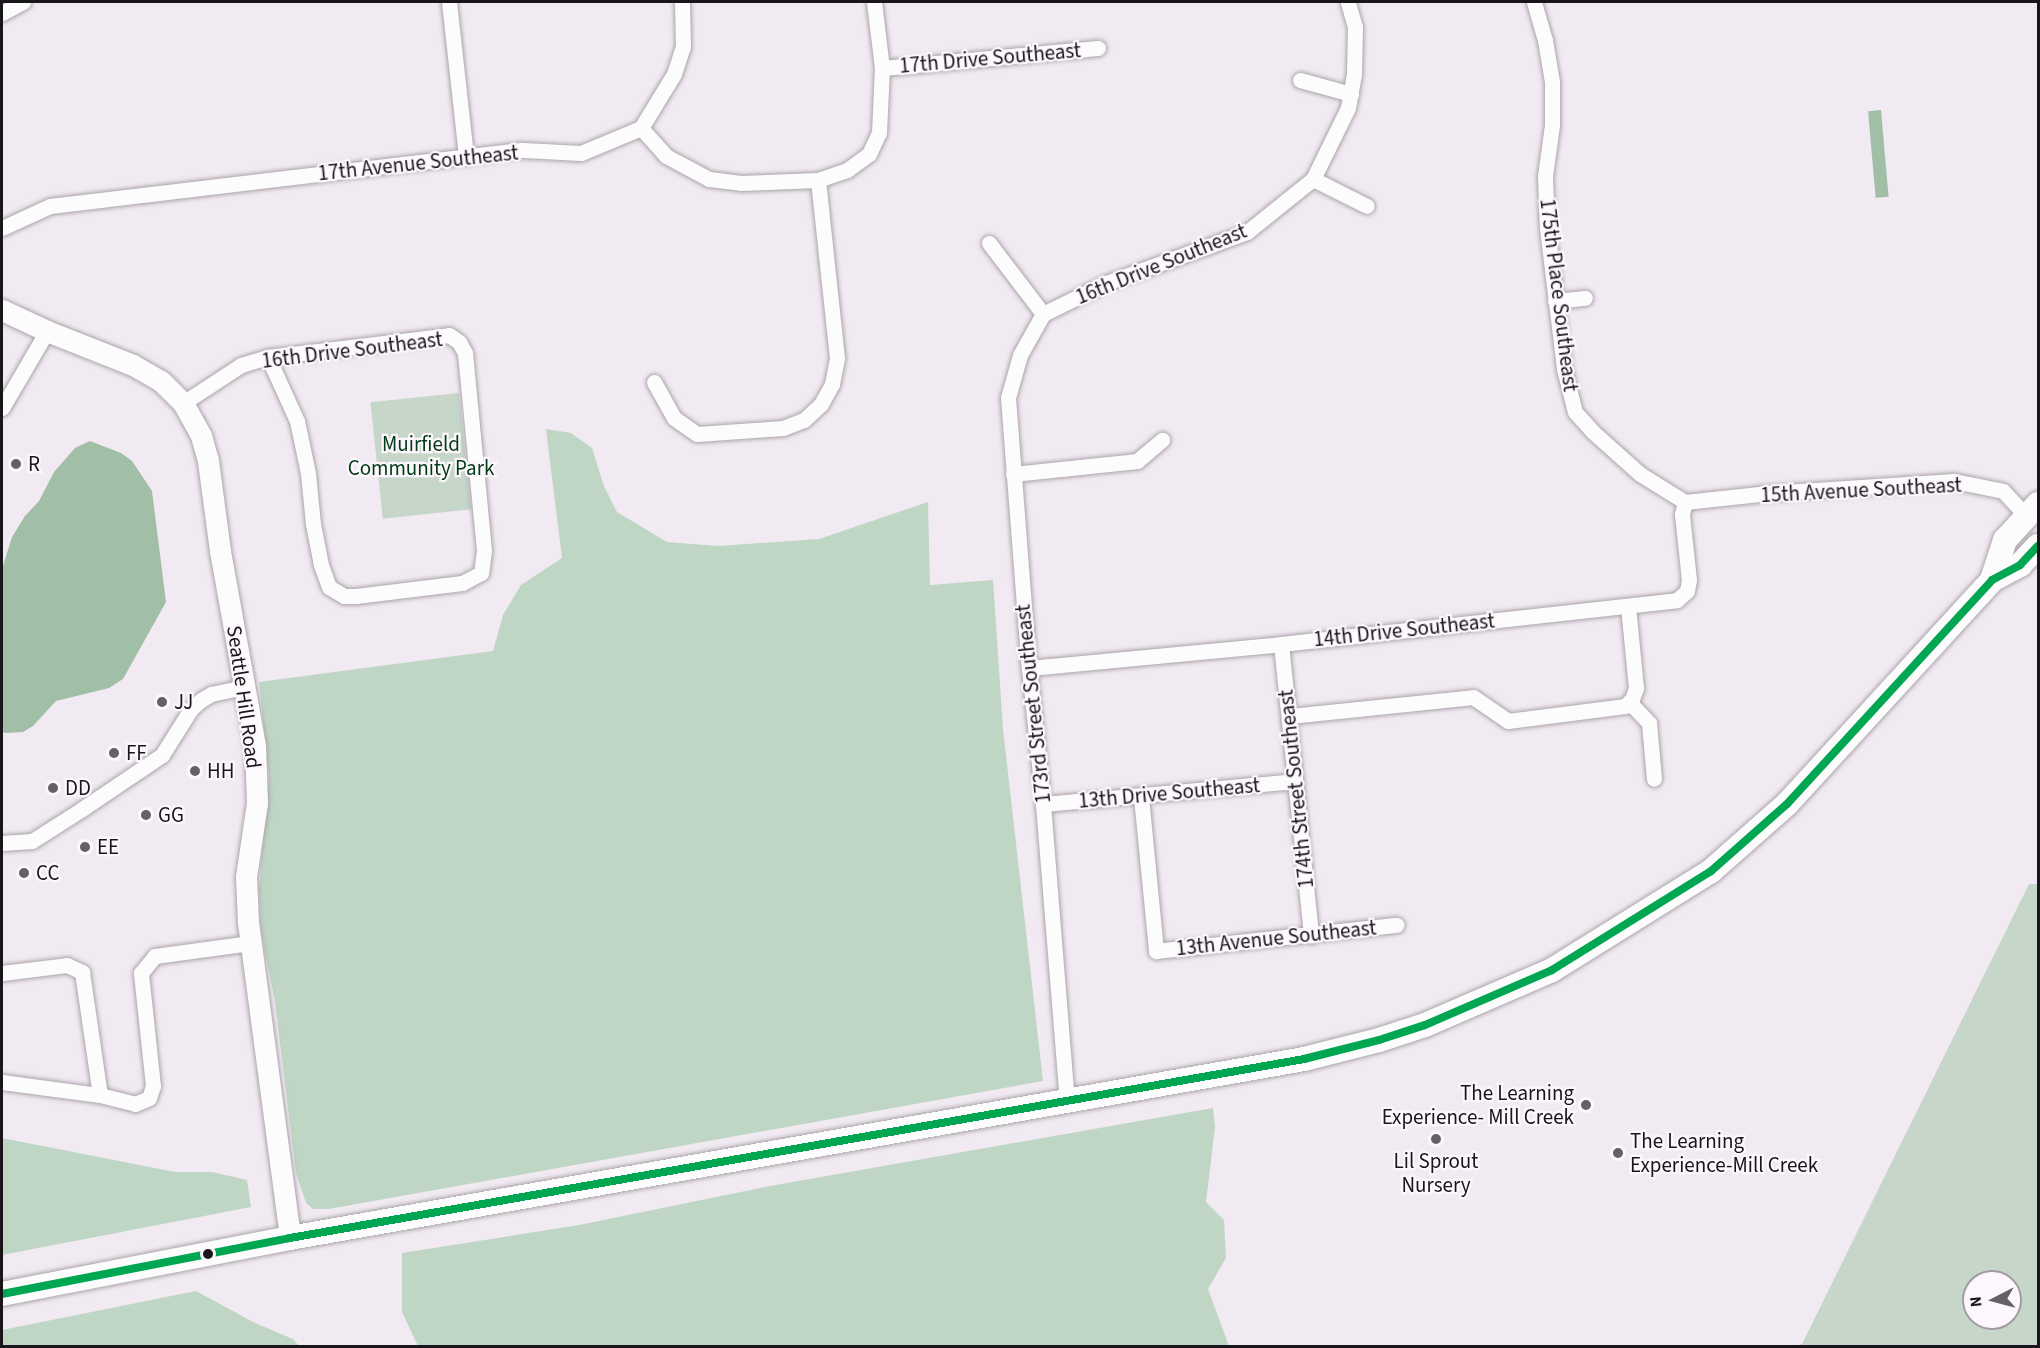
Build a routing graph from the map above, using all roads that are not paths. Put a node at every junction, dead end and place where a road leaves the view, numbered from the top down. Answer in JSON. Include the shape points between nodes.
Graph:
{"nodes":[{"id":1,"x":23,"y":2,"type":"edge"},
{"id":2,"x":449,"y":2,"type":"edge"},
{"id":3,"x":682,"y":2,"type":"edge"},
{"id":4,"x":874,"y":2,"type":"edge"},
{"id":5,"x":1348,"y":2,"type":"edge"},
{"id":6,"x":1534,"y":2,"type":"edge"},
{"id":7,"x":2,"y":13,"type":"edge"},
{"id":8,"x":1098,"y":48,"type":"dead end"},
{"id":9,"x":882,"y":68,"type":"junction"},
{"id":10,"x":1300,"y":80,"type":"dead end"},
{"id":11,"x":1351,"y":94,"type":"junction"},
{"id":12,"x":641,"y":128,"type":"junction"},
{"id":13,"x":466,"y":157,"type":"junction"},
{"id":14,"x":1313,"y":179,"type":"junction"},
{"id":15,"x":818,"y":180,"type":"junction"},
{"id":16,"x":1367,"y":206,"type":"dead end"},
{"id":17,"x":2,"y":228,"type":"edge"},
{"id":18,"x":989,"y":243,"type":"dead end"},
{"id":19,"x":1585,"y":298,"type":"dead end"},
{"id":20,"x":1555,"y":301,"type":"junction"},
{"id":21,"x":2,"y":310,"type":"edge"},
{"id":22,"x":1043,"y":314,"type":"junction"},
{"id":23,"x":47,"y":331,"type":"junction"},
{"id":24,"x":268,"y":357,"type":"junction"},
{"id":25,"x":654,"y":382,"type":"dead end"},
{"id":26,"x":183,"y":403,"type":"junction"},
{"id":27,"x":2,"y":408,"type":"edge"},
{"id":28,"x":1162,"y":440,"type":"dead end"},
{"id":29,"x":1013,"y":474,"type":"junction"},
{"id":30,"x":1685,"y":502,"type":"junction"},
{"id":31,"x":2034,"y":512,"type":"edge"},
{"id":32,"x":2038,"y":546,"type":"edge"},
{"id":33,"x":1992,"y":580,"type":"junction"},
{"id":34,"x":1628,"y":606,"type":"junction"},
{"id":35,"x":1281,"y":644,"type":"junction"},
{"id":36,"x":1029,"y":668,"type":"junction"},
{"id":37,"x":245,"y":687,"type":"junction"},
{"id":38,"x":1629,"y":702,"type":"junction"},
{"id":39,"x":1290,"y":716,"type":"junction"},
{"id":40,"x":1654,"y":779,"type":"dead end"},
{"id":41,"x":1294,"y":781,"type":"junction"},
{"id":42,"x":1141,"y":797,"type":"junction"},
{"id":43,"x":1043,"y":804,"type":"junction"},
{"id":44,"x":2,"y":843,"type":"edge"},
{"id":45,"x":1397,"y":925,"type":"dead end"},
{"id":46,"x":1311,"y":935,"type":"junction"},
{"id":47,"x":250,"y":943,"type":"junction"},
{"id":48,"x":2,"y":973,"type":"edge"},
{"id":49,"x":2,"y":1082,"type":"edge"},
{"id":50,"x":100,"y":1095,"type":"junction"},
{"id":51,"x":1067,"y":1101,"type":"junction"},
{"id":52,"x":290,"y":1238,"type":"junction"},
{"id":53,"x":2,"y":1294,"type":"edge"}],
"edges":[{"from":1,"to":7,"type":"street"},
{"from":2,"to":13,"type":"street"},
{"from":3,"to":12,"type":"street","via":[[683,47],[674,74]]},
{"from":4,"to":9,"type":"street"},
{"from":5,"to":11,"type":"street","via":[[1355,27]]},
{"from":6,"to":20,"type":"street","name":"175th Place Southeast","via":[[1552,82],[1552,125],[1545,176]]},
{"from":8,"to":9,"type":"street","name":"17th Drive Southeast"},
{"from":9,"to":15,"type":"street","via":[[879,133],[869,154],[847,170]]},
{"from":10,"to":11,"type":"street"},
{"from":11,"to":14,"type":"street"},
{"from":12,"to":13,"type":"street","name":"17th Avenue Southeast","via":[[581,153],[523,150]]},
{"from":12,"to":15,"type":"street","via":[[666,156],[709,179],[741,183]]},
{"from":13,"to":17,"type":"street","name":"17th Avenue Southeast","via":[[50,206]]},
{"from":14,"to":16,"type":"street"},
{"from":14,"to":22,"type":"street","name":"16th Drive Southeast","via":[[1247,232],[1106,283]]},
{"from":15,"to":25,"type":"street","via":[[837,358],[832,384],[821,404],[804,420],[783,428],[698,434],[674,418]]},
{"from":18,"to":22,"type":"street"},
{"from":19,"to":20,"type":"street"},
{"from":20,"to":30,"type":"street","name":"175th Place Southeast","via":[[1564,369],[1575,412],[1640,474]]},
{"from":21,"to":23,"type":"street","name":"Seattle Hill Road"},
{"from":22,"to":29,"type":"street","name":"173rd Street Southeast","via":[[1020,355],[1008,398]]},
{"from":23,"to":26,"type":"street","name":"Seattle Hill Road","via":[[133,365],[161,381]]},
{"from":23,"to":27,"type":"street"},
{"from":24,"to":24,"type":"street","name":"16th Drive Southeast","via":[[297,421],[321,566],[329,587],[334,592],[356,596],[462,583],[481,573],[483,538],[465,353],[459,342],[440,334]]},
{"from":24,"to":26,"type":"street","name":"16th Drive Southeast","via":[[241,365]]},
{"from":26,"to":37,"type":"street","name":"Seattle Hill Road","via":[[201,436],[208,461]]},
{"from":28,"to":29,"type":"street","via":[[1137,461]]},
{"from":29,"to":36,"type":"street","name":"173rd Street Southeast"},
{"from":30,"to":31,"type":"street","name":"15th Avenue Southeast","via":[[1954,481],[2003,491]]},
{"from":30,"to":34,"type":"street","name":"14th Drive Southeast","via":[[1682,514],[1687,591],[1677,600]]},
{"from":31,"to":33,"type":"main road","via":[[2005,540]]},
{"from":32,"to":33,"type":"main road","via":[[2020,565]]},
{"from":33,"to":51,"type":"main road","via":[[1787,804],[1711,872],[1552,970],[1425,1025],[1379,1040],[1304,1059]]},
{"from":34,"to":35,"type":"street","name":"14th Drive Southeast"},
{"from":34,"to":38,"type":"street","via":[[1636,688]]},
{"from":35,"to":36,"type":"street","name":"14th Drive Southeast"},
{"from":35,"to":39,"type":"street","name":"174th Street Southeast"},
{"from":36,"to":43,"type":"street","name":"173rd Street Southeast"},
{"from":37,"to":44,"type":"street","via":[[201,700],[162,755],[82,809],[32,841]]},
{"from":37,"to":47,"type":"street","name":"Seattle Hill Road","via":[[255,745],[257,803],[246,877]]},
{"from":38,"to":39,"type":"street","via":[[1625,706],[1508,720],[1473,697]]},
{"from":38,"to":40,"type":"street","via":[[1649,723]]},
{"from":39,"to":41,"type":"street","name":"174th Street Southeast"},
{"from":41,"to":42,"type":"street","name":"13th Drive Southeast"},
{"from":41,"to":46,"type":"street","name":"174th Street Southeast"},
{"from":42,"to":43,"type":"street","name":"13th Drive Southeast"},
{"from":42,"to":46,"type":"street","name":"13th Avenue Southeast","via":[[1156,951]]},
{"from":43,"to":51,"type":"street","name":"173rd Street Southeast"},
{"from":45,"to":46,"type":"street","name":"13th Avenue Southeast"},
{"from":47,"to":50,"type":"street","via":[[154,956],[141,973],[153,1086],[149,1098],[135,1104]]},
{"from":47,"to":52,"type":"street","name":"Seattle Hill Road"},
{"from":48,"to":50,"type":"street","via":[[67,965],[82,972]]},
{"from":49,"to":50,"type":"street"},
{"from":51,"to":52,"type":"main road"},
{"from":52,"to":53,"type":"main road"}]}
